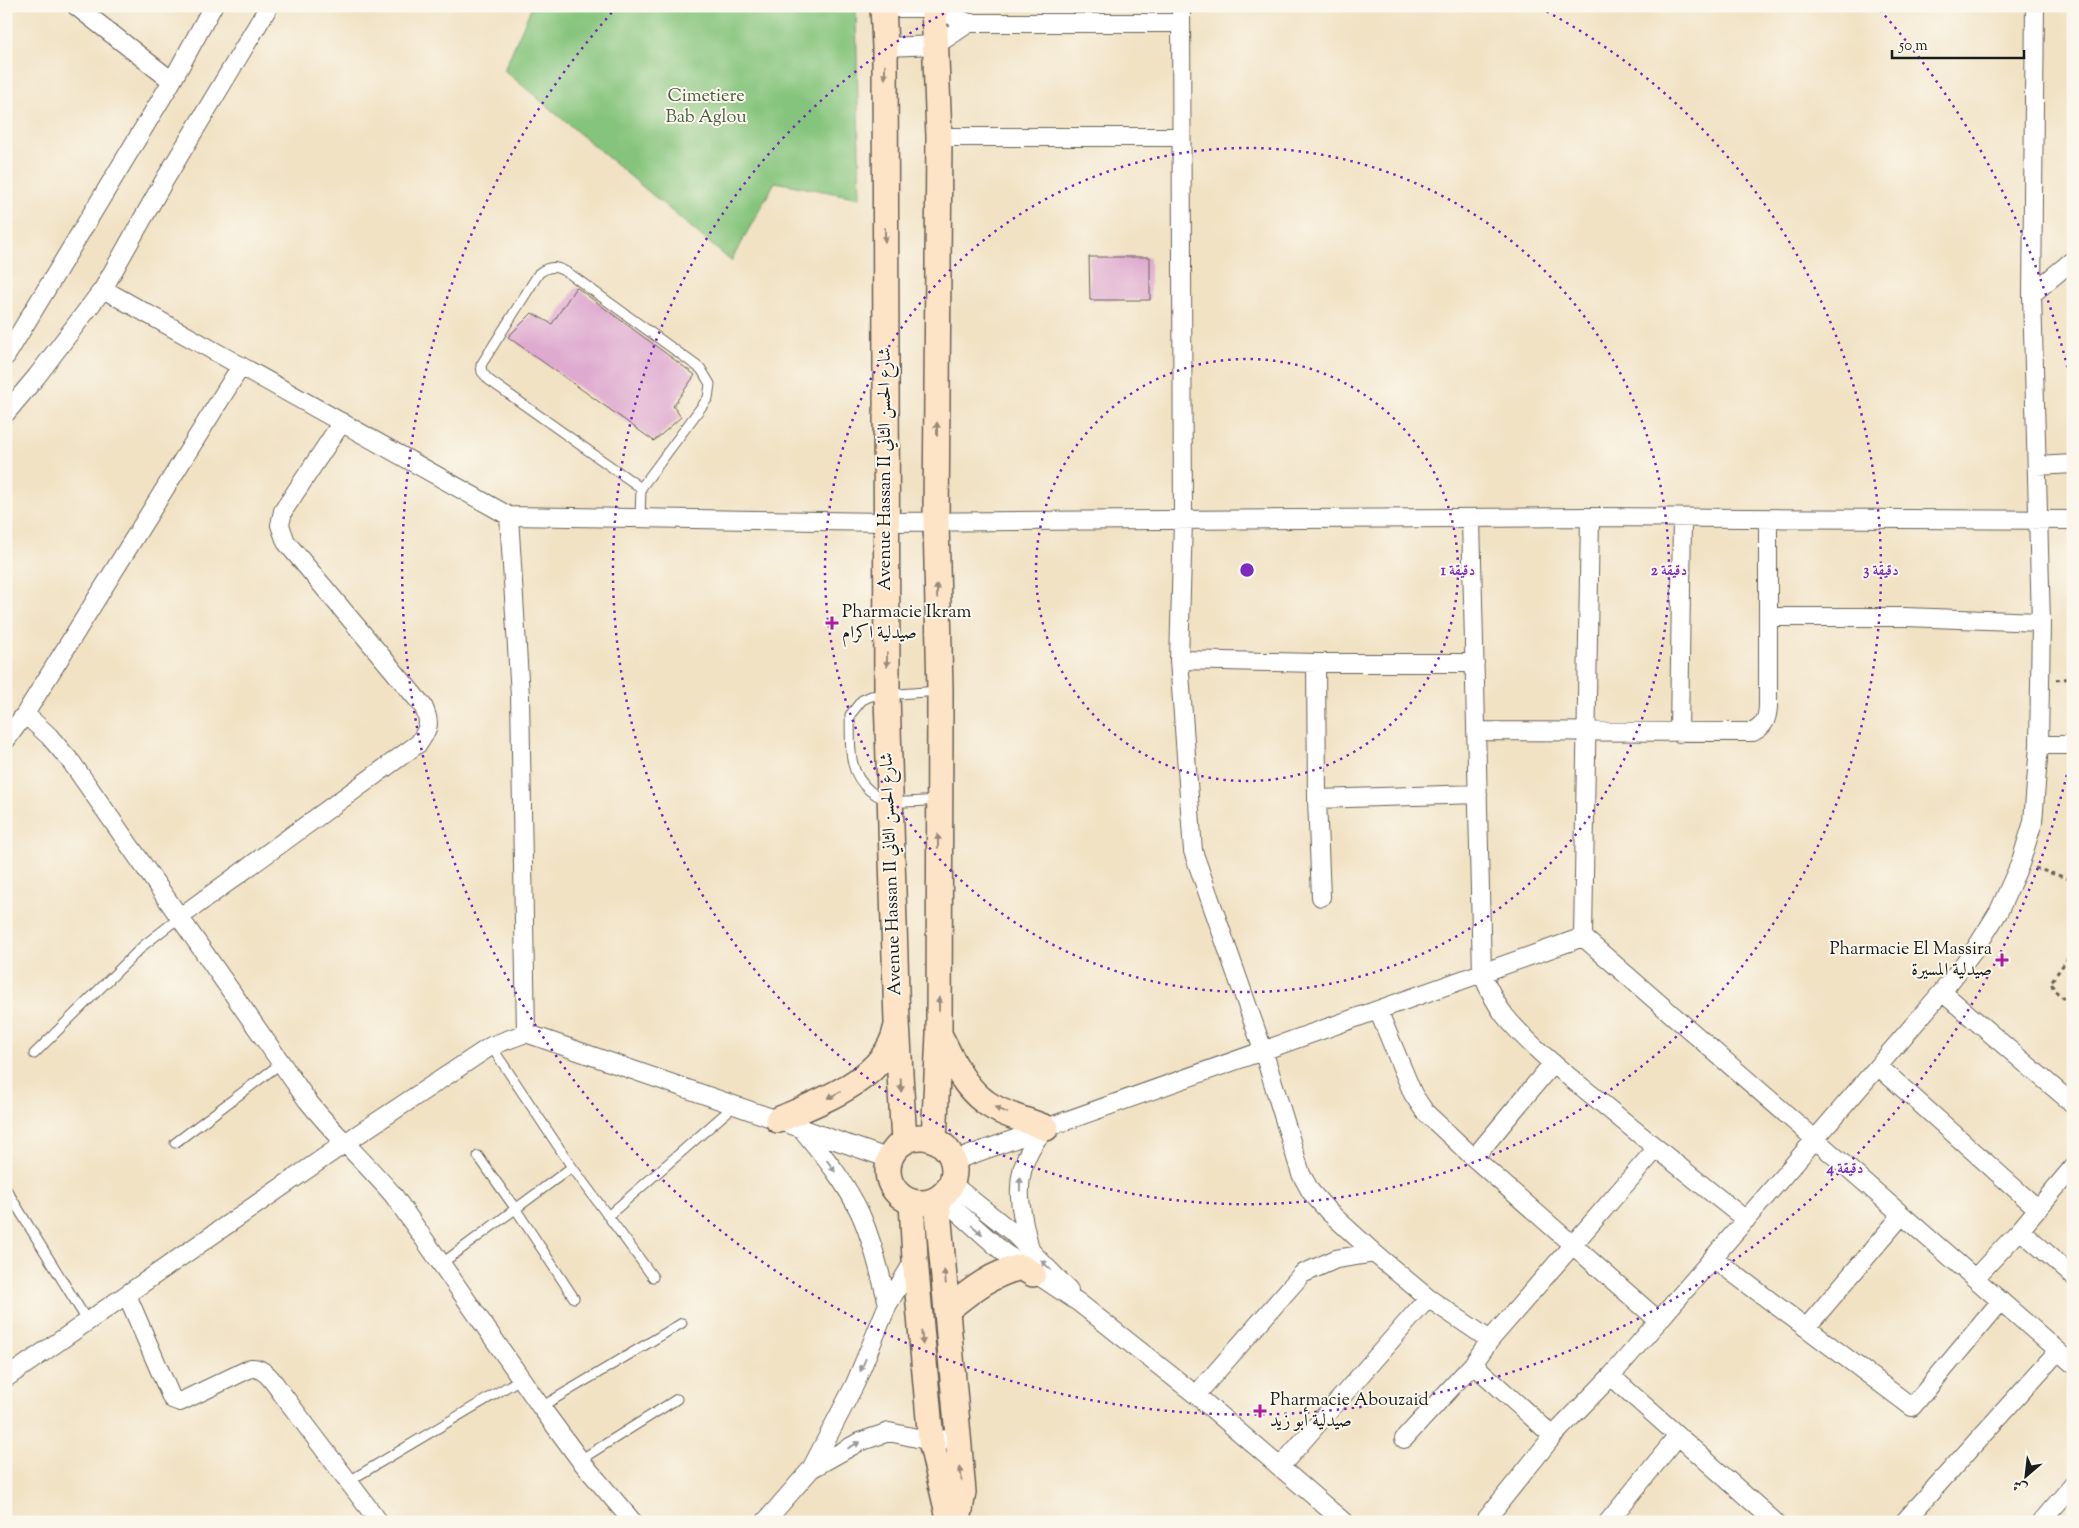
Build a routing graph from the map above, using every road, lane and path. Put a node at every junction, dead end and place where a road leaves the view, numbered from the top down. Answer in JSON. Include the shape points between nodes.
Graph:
{"nodes":[{"id":1,"x":76,"y":6,"type":"edge"},
{"id":2,"x":213,"y":6,"type":"edge"},
{"id":3,"x":269,"y":6,"type":"edge"},
{"id":4,"x":2035,"y":6,"type":"edge"},
{"id":5,"x":883,"y":7,"type":"edge"},
{"id":6,"x":934,"y":7,"type":"edge"},
{"id":7,"x":1181,"y":15,"type":"edge"},
{"id":8,"x":969,"y":23,"type":"junction"},
{"id":9,"x":936,"y":45,"type":"junction"},
{"id":10,"x":885,"y":46,"type":"junction"},
{"id":11,"x":172,"y":80,"type":"junction"},
{"id":12,"x":939,"y":137,"type":"junction"},
{"id":13,"x":1180,"y":137,"type":"junction"},
{"id":14,"x":2073,"y":260,"type":"edge"},
{"id":15,"x":103,"y":289,"type":"junction"},
{"id":16,"x":2032,"y":294,"type":"junction"},
{"id":17,"x":6,"y":356,"type":"edge"},
{"id":18,"x":241,"y":366,"type":"junction"},
{"id":19,"x":6,"y":412,"type":"edge"},
{"id":20,"x":342,"y":422,"type":"junction"},
{"id":21,"x":2073,"y":464,"type":"edge"},
{"id":22,"x":2037,"y":466,"type":"junction"},
{"id":23,"x":641,"y":488,"type":"junction"},
{"id":24,"x":509,"y":516,"type":"junction"},
{"id":25,"x":640,"y":517,"type":"junction"},
{"id":26,"x":1590,"y":518,"type":"junction"},
{"id":27,"x":1682,"y":518,"type":"junction"},
{"id":28,"x":1768,"y":519,"type":"junction"},
{"id":29,"x":1471,"y":520,"type":"junction"},
{"id":30,"x":2073,"y":520,"type":"edge"},
{"id":31,"x":936,"y":521,"type":"junction"},
{"id":32,"x":1183,"y":521,"type":"junction"},
{"id":33,"x":2038,"y":521,"type":"junction"},
{"id":34,"x":886,"y":522,"type":"junction"},
{"id":35,"x":1768,"y":618,"type":"junction"},
{"id":36,"x":2041,"y":622,"type":"junction"},
{"id":37,"x":1179,"y":660,"type":"junction"},
{"id":38,"x":1475,"y":662,"type":"junction"},
{"id":39,"x":1316,"y":663,"type":"junction"},
{"id":40,"x":940,"y":691,"type":"junction"},
{"id":41,"x":887,"y":695,"type":"junction"},
{"id":42,"x":24,"y":714,"type":"junction"},
{"id":43,"x":1476,"y":731,"type":"junction"},
{"id":44,"x":1586,"y":732,"type":"junction"},
{"id":45,"x":1679,"y":733,"type":"junction"},
{"id":46,"x":6,"y":740,"type":"edge"},
{"id":47,"x":2039,"y":745,"type":"junction"},
{"id":48,"x":2073,"y":745,"type":"edge"},
{"id":49,"x":1478,"y":794,"type":"junction"},
{"id":50,"x":1317,"y":799,"type":"junction"},
{"id":51,"x":938,"y":800,"type":"junction"},
{"id":52,"x":890,"y":802,"type":"junction"},
{"id":53,"x":2020,"y":864,"type":"junction"},
{"id":54,"x":2073,"y":880,"type":"edge"},
{"id":55,"x":1320,"y":897,"type":"dead end"},
{"id":56,"x":180,"y":918,"type":"junction"},
{"id":57,"x":1583,"y":937,"type":"junction"},
{"id":58,"x":2073,"y":951,"type":"edge"},
{"id":59,"x":1482,"y":973,"type":"junction"},
{"id":60,"x":1942,"y":992,"type":"junction"},
{"id":61,"x":2073,"y":1006,"type":"edge"},
{"id":62,"x":1378,"y":1010,"type":"junction"},
{"id":63,"x":898,"y":1022,"type":"junction"},
{"id":64,"x":526,"y":1033,"type":"junction"},
{"id":65,"x":939,"y":1034,"type":"junction"},
{"id":66,"x":491,"y":1046,"type":"junction"},
{"id":67,"x":1263,"y":1050,"type":"junction"},
{"id":68,"x":34,"y":1054,"type":"dead end"},
{"id":69,"x":1553,"y":1063,"type":"junction"},
{"id":70,"x":280,"y":1064,"type":"junction"},
{"id":71,"x":1878,"y":1066,"type":"junction"},
{"id":72,"x":2069,"y":1094,"type":"edge"},
{"id":73,"x":735,"y":1105,"type":"junction"},
{"id":74,"x":790,"y":1124,"type":"junction"},
{"id":75,"x":1052,"y":1126,"type":"junction"},
{"id":76,"x":1815,"y":1139,"type":"junction"},
{"id":77,"x":934,"y":1140,"type":"junction"},
{"id":78,"x":175,"y":1143,"type":"dead end"},
{"id":79,"x":345,"y":1143,"type":"junction"},
{"id":80,"x":1656,"y":1149,"type":"junction"},
{"id":81,"x":897,"y":1150,"type":"junction"},
{"id":82,"x":478,"y":1156,"type":"dead end"},
{"id":83,"x":1474,"y":1158,"type":"junction"},
{"id":84,"x":572,"y":1167,"type":"junction"},
{"id":85,"x":2073,"y":1167,"type":"edge"},
{"id":86,"x":946,"y":1185,"type":"junction"},
{"id":87,"x":6,"y":1188,"type":"edge"},
{"id":88,"x":912,"y":1202,"type":"junction"},
{"id":89,"x":515,"y":1208,"type":"junction"},
{"id":90,"x":2038,"y":1209,"type":"junction"},
{"id":91,"x":1902,"y":1215,"type":"junction"},
{"id":92,"x":608,"y":1216,"type":"junction"},
{"id":93,"x":1746,"y":1220,"type":"junction"},
{"id":94,"x":2020,"y":1230,"type":"junction"},
{"id":95,"x":1572,"y":1246,"type":"junction"},
{"id":96,"x":1030,"y":1249,"type":"junction"},
{"id":97,"x":1374,"y":1253,"type":"junction"},
{"id":98,"x":915,"y":1258,"type":"junction"},
{"id":99,"x":1713,"y":1258,"type":"junction"},
{"id":100,"x":441,"y":1264,"type":"junction"},
{"id":101,"x":1033,"y":1274,"type":"junction"},
{"id":102,"x":2073,"y":1276,"type":"edge"},
{"id":103,"x":653,"y":1277,"type":"dead end"},
{"id":104,"x":1975,"y":1278,"type":"junction"},
{"id":105,"x":127,"y":1295,"type":"junction"},
{"id":106,"x":574,"y":1298,"type":"dead end"},
{"id":107,"x":1428,"y":1298,"type":"junction"},
{"id":108,"x":2002,"y":1301,"type":"junction"},
{"id":109,"x":1078,"y":1302,"type":"junction"},
{"id":110,"x":888,"y":1304,"type":"junction"},
{"id":111,"x":948,"y":1309,"type":"junction"},
{"id":112,"x":1658,"y":1321,"type":"junction"},
{"id":113,"x":88,"y":1322,"type":"junction"},
{"id":114,"x":682,"y":1324,"type":"dead end"},
{"id":115,"x":1806,"y":1328,"type":"junction"},
{"id":116,"x":1490,"y":1340,"type":"junction"},
{"id":117,"x":2058,"y":1350,"type":"junction"},
{"id":118,"x":1473,"y":1364,"type":"junction"},
{"id":119,"x":2073,"y":1364,"type":"edge"},
{"id":120,"x":8,"y":1372,"type":"edge"},
{"id":121,"x":1611,"y":1376,"type":"junction"},
{"id":122,"x":522,"y":1378,"type":"junction"},
{"id":123,"x":1196,"y":1395,"type":"junction"},
{"id":124,"x":677,"y":1399,"type":"dead end"},
{"id":125,"x":542,"y":1407,"type":"junction"},
{"id":126,"x":1553,"y":1436,"type":"junction"},
{"id":127,"x":1678,"y":1436,"type":"junction"},
{"id":128,"x":958,"y":1438,"type":"junction"},
{"id":129,"x":1404,"y":1439,"type":"dead end"},
{"id":130,"x":931,"y":1441,"type":"junction"},
{"id":131,"x":580,"y":1460,"type":"junction"},
{"id":132,"x":1280,"y":1467,"type":"junction"},
{"id":133,"x":812,"y":1469,"type":"junction"},
{"id":134,"x":349,"y":1481,"type":"junction"},
{"id":135,"x":2073,"y":1485,"type":"edge"},
{"id":136,"x":379,"y":1522,"type":"edge"},
{"id":137,"x":632,"y":1522,"type":"edge"},
{"id":138,"x":765,"y":1522,"type":"edge"},
{"id":139,"x":950,"y":1522,"type":"edge"},
{"id":140,"x":958,"y":1522,"type":"edge"},
{"id":141,"x":1344,"y":1522,"type":"edge"},
{"id":142,"x":1484,"y":1522,"type":"edge"},
{"id":143,"x":1608,"y":1522,"type":"edge"},
{"id":144,"x":1775,"y":1522,"type":"edge"},
{"id":145,"x":1904,"y":1522,"type":"edge"},
{"id":146,"x":2041,"y":1522,"type":"edge"}],
"edges":[{"from":1,"to":11,"type":"street"},
{"from":2,"to":11,"type":"street"},
{"from":3,"to":15,"type":"street"},
{"from":4,"to":16,"type":"street"},
{"from":5,"to":6,"type":"street"},
{"from":5,"to":10,"type":"street","name":"Avenue Hassan II شارع الحسن الثاني"},
{"from":6,"to":8,"type":"street"},
{"from":6,"to":9,"type":"street"},
{"from":7,"to":8,"type":"street"},
{"from":7,"to":13,"type":"street"},
{"from":8,"to":9,"type":"street"},
{"from":9,"to":10,"type":"street"},
{"from":9,"to":12,"type":"street"},
{"from":10,"to":34,"type":"street","name":"Avenue Hassan II شارع الحسن الثاني","one_way":true},
{"from":11,"to":17,"type":"street"},
{"from":12,"to":13,"type":"street"},
{"from":31,"to":12,"type":"street","one_way":true},
{"from":13,"to":32,"type":"street"},
{"from":14,"to":16,"type":"street"},
{"from":15,"to":18,"type":"street"},
{"from":15,"to":19,"type":"street"},
{"from":16,"to":22,"type":"street"},
{"from":18,"to":20,"type":"street"},
{"from":18,"to":42,"type":"street"},
{"from":20,"to":24,"type":"street"},
{"from":20,"to":56,"type":"street","via":[[283,511],[280,525],[286,542],[423,706],[429,718],[427,732],[419,743]]},
{"from":21,"to":22,"type":"street"},
{"from":22,"to":33,"type":"street"},
{"from":23,"to":23,"type":"lane","via":[[482,372],[481,365],[539,273],[546,268],[556,266],[570,274],[708,377],[708,398]]},
{"from":23,"to":25,"type":"lane"},
{"from":24,"to":25,"type":"street"},
{"from":24,"to":64,"type":"street","via":[[520,696]]},
{"from":25,"to":34,"type":"street"},
{"from":26,"to":27,"type":"street"},
{"from":26,"to":29,"type":"street"},
{"from":26,"to":44,"type":"street"},
{"from":27,"to":28,"type":"street"},
{"from":27,"to":45,"type":"street"},
{"from":28,"to":33,"type":"street"},
{"from":28,"to":35,"type":"street"},
{"from":29,"to":32,"type":"street"},
{"from":29,"to":38,"type":"street"},
{"from":30,"to":33,"type":"street"},
{"from":31,"to":32,"type":"street"},
{"from":31,"to":34,"type":"street"},
{"from":40,"to":31,"type":"street","one_way":true},
{"from":32,"to":37,"type":"street"},
{"from":33,"to":36,"type":"street"},
{"from":34,"to":41,"type":"street","name":"Avenue Hassan II شارع الحسن الثاني","one_way":true},
{"from":35,"to":36,"type":"street","via":[[1905,617]]},
{"from":35,"to":45,"type":"street","via":[[1768,717],[1765,724],[1753,732]]},
{"from":36,"to":47,"type":"street"},
{"from":37,"to":39,"type":"street"},
{"from":37,"to":67,"type":"street","via":[[1193,851]]},
{"from":38,"to":39,"type":"street"},
{"from":38,"to":43,"type":"street"},
{"from":39,"to":50,"type":"street"},
{"from":40,"to":41,"type":"lane"},
{"from":40,"to":51,"type":"street"},
{"from":41,"to":52,"type":"street","name":"Avenue Hassan II شارع الحسن الثاني"},
{"from":41,"to":52,"type":"lane","via":[[862,700],[850,715],[855,773],[864,786]]},
{"from":42,"to":46,"type":"street"},
{"from":42,"to":56,"type":"street","via":[[72,763]]},
{"from":43,"to":44,"type":"street"},
{"from":43,"to":49,"type":"street"},
{"from":44,"to":45,"type":"street"},
{"from":44,"to":57,"type":"street"},
{"from":47,"to":48,"type":"street"},
{"from":47,"to":53,"type":"street","via":[[2033,822]]},
{"from":49,"to":50,"type":"street"},
{"from":49,"to":59,"type":"street"},
{"from":50,"to":55,"type":"street"},
{"from":51,"to":52,"type":"lane"},
{"from":65,"to":51,"type":"street","one_way":true},
{"from":52,"to":63,"type":"street","name":"Avenue Hassan II شارع الحسن الثاني"},
{"from":53,"to":54,"type":"path"},
{"from":53,"to":60,"type":"street","via":[[1999,911]]},
{"from":56,"to":68,"type":"lane","via":[[138,951]]},
{"from":56,"to":70,"type":"street"},
{"from":57,"to":59,"type":"street"},
{"from":57,"to":76,"type":"street"},
{"from":58,"to":61,"type":"path","via":[[2051,982],[2054,990]]},
{"from":59,"to":62,"type":"street"},
{"from":59,"to":69,"type":"street","via":[[1505,1015]]},
{"from":60,"to":71,"type":"street"},
{"from":60,"to":72,"type":"street"},
{"from":62,"to":67,"type":"street"},
{"from":62,"to":83,"type":"street","via":[[1412,1094],[1425,1112]]},
{"from":63,"to":74,"type":"street","one_way":true,"via":[[893,1043],[867,1073]]},
{"from":63,"to":81,"type":"street","name":"Avenue Hassan II شارع الحسن الثاني","one_way":true},
{"from":64,"to":66,"type":"street"},
{"from":64,"to":73,"type":"street"},
{"from":75,"to":65,"type":"street","one_way":true,"via":[[1003,1112],[985,1102],[958,1072]]},
{"from":65,"to":77,"type":"street"},
{"from":66,"to":79,"type":"street"},
{"from":66,"to":84,"type":"lane"},
{"from":67,"to":75,"type":"street"},
{"from":67,"to":97,"type":"street","via":[[1301,1174],[1328,1211]]},
{"from":69,"to":80,"type":"street"},
{"from":69,"to":83,"type":"street"},
{"from":70,"to":78,"type":"lane"},
{"from":70,"to":79,"type":"street","via":[[327,1126]]},
{"from":71,"to":76,"type":"street"},
{"from":71,"to":90,"type":"street"},
{"from":73,"to":74,"type":"street"},
{"from":73,"to":92,"type":"lane"},
{"from":74,"to":81,"type":"street"},
{"from":74,"to":110,"type":"street","one_way":true,"via":[[845,1186],[860,1213]]},
{"from":75,"to":86,"type":"street"},
{"from":96,"to":75,"type":"street","one_way":true,"via":[[1020,1209],[1020,1175],[1024,1159],[1041,1133]]},
{"from":76,"to":91,"type":"street"},
{"from":76,"to":93,"type":"street"},
{"from":77,"to":81,"type":"street","via":[[919,1137]]},
{"from":77,"to":86,"type":"street","via":[[942,1145]]},
{"from":79,"to":100,"type":"street","via":[[394,1196]]},
{"from":79,"to":105,"type":"street"},
{"from":80,"to":93,"type":"street"},
{"from":80,"to":95,"type":"street"},
{"from":81,"to":88,"type":"street","via":[[888,1170],[890,1182],[897,1193]]},
{"from":82,"to":89,"type":"lane"},
{"from":83,"to":95,"type":"street"},
{"from":84,"to":89,"type":"lane"},
{"from":84,"to":92,"type":"lane"},
{"from":85,"to":90,"type":"street"},
{"from":86,"to":88,"type":"street","via":[[925,1203]]},
{"from":86,"to":96,"type":"street","via":[[1012,1232]]},
{"from":86,"to":101,"type":"street","one_way":true,"via":[[978,1230]]},
{"from":111,"to":86,"type":"street","one_way":true},
{"from":87,"to":113,"type":"lane"},
{"from":88,"to":98,"type":"street"},
{"from":89,"to":100,"type":"lane"},
{"from":89,"to":106,"type":"lane"},
{"from":90,"to":94,"type":"street"},
{"from":91,"to":104,"type":"street"},
{"from":91,"to":115,"type":"street"},
{"from":92,"to":103,"type":"lane"},
{"from":93,"to":99,"type":"street"},
{"from":94,"to":102,"type":"street"},
{"from":94,"to":104,"type":"street"},
{"from":95,"to":112,"type":"street"},
{"from":95,"to":116,"type":"street"},
{"from":109,"to":96,"type":"street","one_way":true},
{"from":97,"to":107,"type":"street"},
{"from":97,"to":123,"type":"street","via":[[1336,1259],[1302,1274]]},
{"from":98,"to":110,"type":"street"},
{"from":98,"to":130,"type":"street","one_way":true},
{"from":99,"to":112,"type":"street"},
{"from":99,"to":115,"type":"street"},
{"from":100,"to":122,"type":"street"},
{"from":101,"to":109,"type":"street"},
{"from":101,"to":111,"type":"street","via":[[1021,1267],[1005,1270],[980,1283]]},
{"from":104,"to":108,"type":"street"},
{"from":105,"to":113,"type":"street"},
{"from":105,"to":134,"type":"street","via":[[169,1396],[174,1401],[180,1402],[251,1368],[258,1368],[280,1391]]},
{"from":107,"to":116,"type":"street"},
{"from":107,"to":132,"type":"street"},
{"from":108,"to":115,"type":"street","via":[[1912,1407]]},
{"from":108,"to":117,"type":"street"},
{"from":109,"to":123,"type":"street"},
{"from":110,"to":133,"type":"street","one_way":true,"via":[[855,1384]]},
{"from":111,"to":128,"type":"street"},
{"from":112,"to":121,"type":"street"},
{"from":113,"to":120,"type":"street"},
{"from":114,"to":125,"type":"lane"},
{"from":116,"to":118,"type":"street"},
{"from":117,"to":119,"type":"street"},
{"from":117,"to":145,"type":"street"},
{"from":118,"to":126,"type":"street"},
{"from":118,"to":129,"type":"street"},
{"from":121,"to":126,"type":"street"},
{"from":121,"to":127,"type":"street"},
{"from":122,"to":125,"type":"street"},
{"from":122,"to":134,"type":"lane"},
{"from":123,"to":132,"type":"street"},
{"from":124,"to":131,"type":"lane"},
{"from":125,"to":131,"type":"street"},
{"from":126,"to":142,"type":"street"},
{"from":127,"to":143,"type":"street"},
{"from":127,"to":144,"type":"street"},
{"from":128,"to":130,"type":"street"},
{"from":140,"to":128,"type":"street","one_way":true,"via":[[963,1492]]},
{"from":133,"to":130,"type":"street","one_way":true,"via":[[859,1442],[889,1432]]},
{"from":130,"to":139,"type":"street"},
{"from":131,"to":137,"type":"street"},
{"from":132,"to":141,"type":"street"},
{"from":133,"to":138,"type":"street"},
{"from":134,"to":136,"type":"street"},
{"from":135,"to":146,"type":"street"}]}
